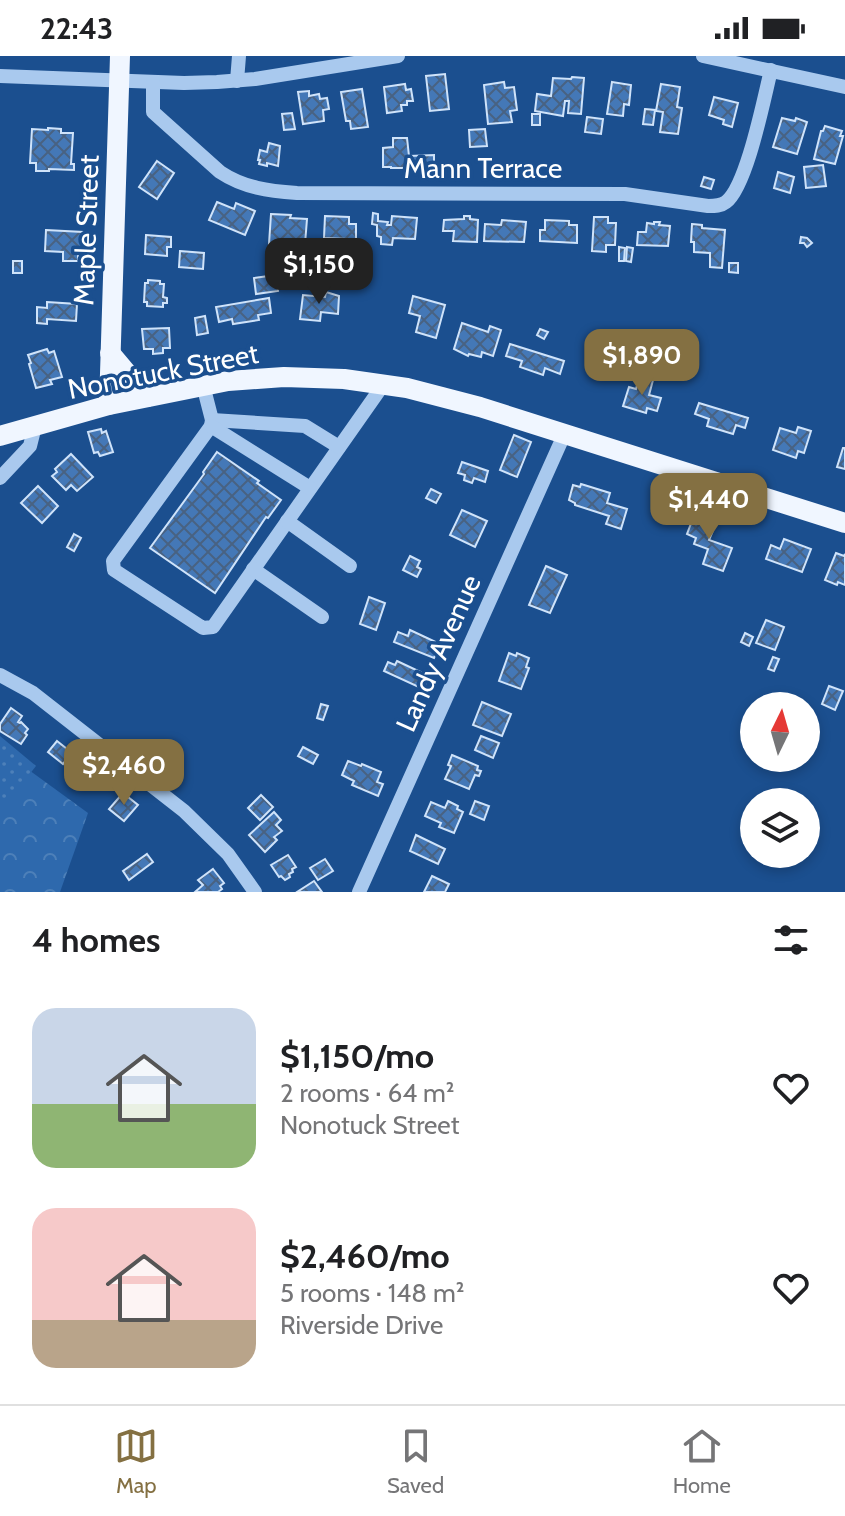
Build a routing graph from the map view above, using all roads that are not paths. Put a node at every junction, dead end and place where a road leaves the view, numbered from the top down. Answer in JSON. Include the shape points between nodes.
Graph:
{"nodes":[{"id":1,"x":120,"y":56,"type":"edge"},
{"id":2,"x":239,"y":56,"type":"edge"},
{"id":3,"x":398,"y":56,"type":"edge"},
{"id":4,"x":703,"y":56,"type":"edge"},
{"id":5,"x":771,"y":70,"type":"junction"},
{"id":6,"x":0,"y":76,"type":"edge"},
{"id":7,"x":119,"y":80,"type":"junction"},
{"id":8,"x":237,"y":81,"type":"junction"},
{"id":9,"x":153,"y":82,"type":"junction"},
{"id":10,"x":845,"y":87,"type":"edge"},
{"id":11,"x":110,"y":353,"type":"junction"},
{"id":12,"x":203,"y":385,"type":"junction"},
{"id":13,"x":383,"y":385,"type":"junction"},
{"id":14,"x":147,"y":397,"type":"junction"},
{"id":15,"x":109,"y":405,"type":"junction"},
{"id":16,"x":212,"y":423,"type":"junction"},
{"id":17,"x":249,"y":423,"type":"junction"},
{"id":18,"x":35,"y":426,"type":"junction"},
{"id":19,"x":564,"y":435,"type":"junction"},
{"id":20,"x":0,"y":436,"type":"edge"},
{"id":21,"x":241,"y":445,"type":"junction"},
{"id":22,"x":339,"y":447,"type":"junction"},
{"id":23,"x":0,"y":478,"type":"edge"},
{"id":24,"x":310,"y":488,"type":"junction"},
{"id":25,"x":287,"y":521,"type":"junction"},
{"id":26,"x":845,"y":523,"type":"edge"},
{"id":27,"x":350,"y":566,"type":"dead end"},
{"id":28,"x":253,"y":569,"type":"junction"},
{"id":29,"x":322,"y":617,"type":"dead end"},
{"id":30,"x":0,"y":675,"type":"edge"},
{"id":31,"x":255,"y":892,"type":"edge"},
{"id":32,"x":359,"y":892,"type":"edge"}],
"edges":[{"from":1,"to":7,"type":"main road","name":"Maple Street"},
{"from":2,"to":8,"type":"street"},
{"from":3,"to":8,"type":"street"},
{"from":4,"to":5,"type":"street"},
{"from":5,"to":9,"type":"street","name":"Mann Terrace","via":[[747,166],[729,199],[719,206],[625,194],[297,193],[256,188],[220,172],[153,112]]},
{"from":5,"to":10,"type":"street"},
{"from":6,"to":7,"type":"street"},
{"from":7,"to":9,"type":"street"},
{"from":7,"to":11,"type":"main road","name":"Maple Street"},
{"from":8,"to":9,"type":"street"},
{"from":11,"to":14,"type":"main road"},
{"from":11,"to":15,"type":"main road","name":"Maple Street"},
{"from":12,"to":13,"type":"main road","name":"Nonotuck Street","via":[[284,377]]},
{"from":12,"to":14,"type":"main road","name":"Nonotuck Street"},
{"from":12,"to":16,"type":"street"},
{"from":13,"to":19,"type":"main road","name":"Nonotuck Street","via":[[480,407]]},
{"from":13,"to":22,"type":"street"},
{"from":14,"to":15,"type":"main road","name":"Nonotuck Street"},
{"from":15,"to":18,"type":"main road","name":"Nonotuck Street"},
{"from":16,"to":17,"type":"street"},
{"from":16,"to":21,"type":"street"},
{"from":16,"to":28,"type":"street","via":[[113,561],[114,570],[207,629]]},
{"from":17,"to":21,"type":"street"},
{"from":17,"to":22,"type":"street","via":[[305,426]]},
{"from":18,"to":20,"type":"main road","name":"Nonotuck Street"},
{"from":18,"to":23,"type":"street","via":[[30,446]]},
{"from":19,"to":26,"type":"main road","name":"Nonotuck Street"},
{"from":19,"to":32,"type":"street","name":"Landy Avenue"},
{"from":21,"to":24,"type":"street"},
{"from":22,"to":24,"type":"street"},
{"from":24,"to":25,"type":"street"},
{"from":25,"to":27,"type":"street"},
{"from":25,"to":28,"type":"street"},
{"from":28,"to":29,"type":"street"},
{"from":30,"to":31,"type":"street","via":[[33,693],[184,811],[228,854]]}]}
